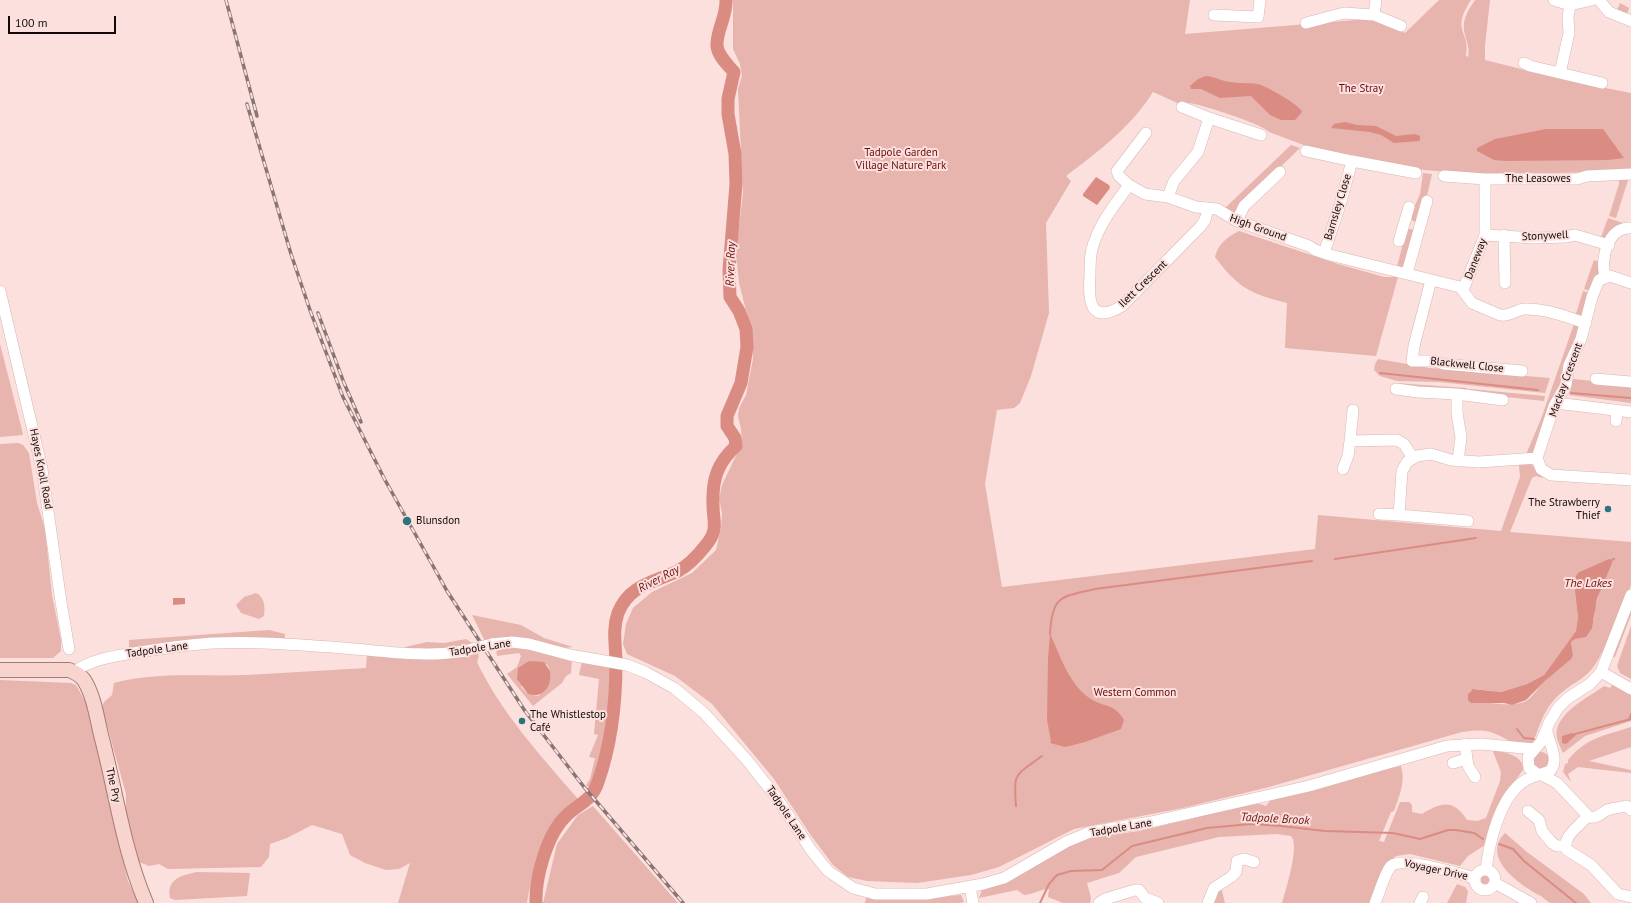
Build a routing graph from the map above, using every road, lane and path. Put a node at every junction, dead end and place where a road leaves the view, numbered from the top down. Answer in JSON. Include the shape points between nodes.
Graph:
{"nodes":[{"id":1,"x":1260,"y":0,"type":"edge"},
{"id":2,"x":1376,"y":0,"type":"edge"},
{"id":3,"x":1554,"y":0,"type":"edge"},
{"id":4,"x":1592,"y":0,"type":"edge"},
{"id":5,"x":1598,"y":0,"type":"edge"},
{"id":6,"x":1570,"y":5,"type":"junction"},
{"id":7,"x":1214,"y":15,"type":"dead end"},
{"id":8,"x":1374,"y":15,"type":"junction"},
{"id":9,"x":1631,"y":21,"type":"edge"},
{"id":10,"x":1306,"y":23,"type":"dead end"},
{"id":11,"x":1401,"y":26,"type":"dead end"},
{"id":12,"x":1524,"y":63,"type":"dead end"},
{"id":13,"x":1560,"y":73,"type":"junction"},
{"id":14,"x":1602,"y":83,"type":"dead end"},
{"id":15,"x":1182,"y":107,"type":"dead end"},
{"id":16,"x":1209,"y":118,"type":"junction"},
{"id":17,"x":1146,"y":133,"type":"dead end"},
{"id":18,"x":1261,"y":135,"type":"dead end"},
{"id":19,"x":1306,"y":150,"type":"dead end"},
{"id":20,"x":1352,"y":161,"type":"junction"},
{"id":21,"x":1280,"y":172,"type":"dead end"},
{"id":22,"x":1416,"y":173,"type":"dead end"},
{"id":23,"x":1631,"y":174,"type":"edge"},
{"id":24,"x":1444,"y":176,"type":"dead end"},
{"id":25,"x":1485,"y":179,"type":"junction"},
{"id":26,"x":1129,"y":185,"type":"junction"},
{"id":27,"x":1168,"y":198,"type":"junction"},
{"id":28,"x":1427,"y":201,"type":"dead end"},
{"id":29,"x":1409,"y":207,"type":"dead end"},
{"id":30,"x":1208,"y":208,"type":"junction"},
{"id":31,"x":1237,"y":221,"type":"junction"},
{"id":32,"x":1405,"y":224,"type":"junction"},
{"id":33,"x":1420,"y":228,"type":"junction"},
{"id":34,"x":1631,"y":228,"type":"edge"},
{"id":35,"x":1485,"y":235,"type":"junction"},
{"id":36,"x":1504,"y":235,"type":"junction"},
{"id":37,"x":1399,"y":242,"type":"dead end"},
{"id":38,"x":1609,"y":245,"type":"junction"},
{"id":39,"x":1324,"y":253,"type":"junction"},
{"id":40,"x":1407,"y":273,"type":"junction"},
{"id":41,"x":1605,"y":276,"type":"junction"},
{"id":42,"x":1431,"y":280,"type":"junction"},
{"id":43,"x":1505,"y":283,"type":"dead end"},
{"id":44,"x":1631,"y":283,"type":"edge"},
{"id":45,"x":1464,"y":290,"type":"junction"},
{"id":46,"x":0,"y":291,"type":"edge"},
{"id":47,"x":1586,"y":323,"type":"junction"},
{"id":48,"x":1522,"y":371,"type":"dead end"},
{"id":49,"x":1596,"y":379,"type":"dead end"},
{"id":50,"x":1631,"y":382,"type":"edge"},
{"id":51,"x":1396,"y":388,"type":"dead end"},
{"id":52,"x":1456,"y":394,"type":"junction"},
{"id":53,"x":1502,"y":400,"type":"dead end"},
{"id":54,"x":1556,"y":403,"type":"junction"},
{"id":55,"x":1353,"y":410,"type":"dead end"},
{"id":56,"x":1631,"y":412,"type":"edge"},
{"id":57,"x":1350,"y":441,"type":"junction"},
{"id":58,"x":1413,"y":458,"type":"junction"},
{"id":59,"x":1538,"y":458,"type":"junction"},
{"id":60,"x":1458,"y":461,"type":"junction"},
{"id":61,"x":1343,"y":469,"type":"dead end"},
{"id":62,"x":1631,"y":480,"type":"edge"},
{"id":63,"x":1379,"y":514,"type":"dead end"},
{"id":64,"x":1399,"y":515,"type":"junction"},
{"id":65,"x":1468,"y":521,"type":"dead end"},
{"id":66,"x":1631,"y":594,"type":"edge"},
{"id":67,"x":69,"y":649,"type":"dead end"},
{"id":68,"x":0,"y":670,"type":"edge"},
{"id":69,"x":74,"y":672,"type":"junction"},
{"id":70,"x":1601,"y":672,"type":"junction"},
{"id":71,"x":1631,"y":689,"type":"edge"},
{"id":72,"x":1547,"y":730,"type":"junction"},
{"id":73,"x":1464,"y":744,"type":"junction"},
{"id":74,"x":1509,"y":747,"type":"junction"},
{"id":75,"x":1535,"y":749,"type":"junction"},
{"id":76,"x":1553,"y":754,"type":"junction"},
{"id":77,"x":1466,"y":759,"type":"junction"},
{"id":78,"x":1528,"y":762,"type":"junction"},
{"id":79,"x":1453,"y":764,"type":"dead end"},
{"id":80,"x":1553,"y":768,"type":"junction"},
{"id":81,"x":1540,"y":775,"type":"junction"},
{"id":82,"x":1475,"y":777,"type":"dead end"},
{"id":83,"x":1521,"y":783,"type":"junction"},
{"id":84,"x":1557,"y":783,"type":"junction"},
{"id":85,"x":1629,"y":804,"type":"edge"},
{"id":86,"x":1528,"y":811,"type":"dead end"},
{"id":87,"x":1587,"y":816,"type":"junction"},
{"id":88,"x":1565,"y":846,"type":"junction"},
{"id":89,"x":1254,"y":862,"type":"dead end"},
{"id":90,"x":1486,"y":870,"type":"junction"},
{"id":91,"x":1475,"y":878,"type":"junction"},
{"id":92,"x":1495,"y":883,"type":"junction"},
{"id":93,"x":970,"y":887,"type":"junction"},
{"id":94,"x":1631,"y":897,"type":"edge"},
{"id":95,"x":146,"y":903,"type":"edge"},
{"id":96,"x":973,"y":903,"type":"edge"},
{"id":97,"x":1099,"y":903,"type":"edge"},
{"id":98,"x":1158,"y":903,"type":"edge"},
{"id":99,"x":1208,"y":903,"type":"edge"},
{"id":100,"x":1375,"y":903,"type":"edge"},
{"id":101,"x":1531,"y":903,"type":"edge"}],
"edges":[{"from":1,"to":7,"type":"street","via":[[1258,22]]},
{"from":2,"to":8,"type":"street"},
{"from":3,"to":6,"type":"street"},
{"from":4,"to":6,"type":"street"},
{"from":5,"to":9,"type":"street","via":[[1611,13]]},
{"from":6,"to":13,"type":"street","via":[[1569,33]]},
{"from":8,"to":10,"type":"street","via":[[1339,14]]},
{"from":8,"to":11,"type":"street"},
{"from":12,"to":13,"type":"street"},
{"from":13,"to":14,"type":"street"},
{"from":15,"to":16,"type":"street"},
{"from":16,"to":18,"type":"street"},
{"from":16,"to":27,"type":"street","via":[[1198,152],[1174,181]]},
{"from":17,"to":26,"type":"street","name":"High Ground","via":[[1118,169],[1119,176]]},
{"from":19,"to":20,"type":"street","name":"Barnsley Close"},
{"from":20,"to":22,"type":"street","name":"Barnsley Close"},
{"from":20,"to":39,"type":"street","name":"Barnsley Close"},
{"from":21,"to":31,"type":"street","via":[[1244,206]]},
{"from":23,"to":25,"type":"street","name":"The Leasowes","via":[[1587,176],[1577,179]]},
{"from":24,"to":25,"type":"street","name":"The Leasowes"},
{"from":25,"to":35,"type":"street","name":"Daneway"},
{"from":26,"to":27,"type":"street","name":"High Ground","via":[[1145,194]]},
{"from":26,"to":30,"type":"street","name":"Ilett Crescent","via":[[1099,230],[1092,250],[1089,299],[1096,311],[1108,312],[1122,306],[1200,227]]},
{"from":27,"to":30,"type":"street","name":"High Ground"},
{"from":28,"to":33,"type":"street"},
{"from":29,"to":32,"type":"street"},
{"from":30,"to":31,"type":"street","name":"High Ground","via":[[1219,210]]},
{"from":31,"to":39,"type":"street","name":"High Ground"},
{"from":32,"to":33,"type":"street"},
{"from":32,"to":37,"type":"street"},
{"from":33,"to":40,"type":"street"},
{"from":34,"to":38,"type":"street","via":[[1616,231]]},
{"from":35,"to":36,"type":"street","name":"Stonywell"},
{"from":35,"to":45,"type":"street","name":"Daneway"},
{"from":36,"to":38,"type":"street","name":"Stonywell","via":[[1535,238],[1577,235]]},
{"from":36,"to":43,"type":"street"},
{"from":38,"to":41,"type":"street","via":[[1603,264]]},
{"from":39,"to":40,"type":"street","name":"High Ground"},
{"from":40,"to":42,"type":"street","name":"High Ground"},
{"from":41,"to":44,"type":"street"},
{"from":41,"to":47,"type":"street","name":"Mackay Crescent","via":[[1599,280],[1594,291]]},
{"from":42,"to":45,"type":"street","name":"High Ground"},
{"from":42,"to":48,"type":"street","name":"Blackwell Close","via":[[1408,361],[1434,361]]},
{"from":45,"to":47,"type":"street","via":[[1472,303],[1500,315],[1533,309]]},
{"from":46,"to":67,"type":"street","name":"Hayes Knoll Road","via":[[42,469]]},
{"from":47,"to":54,"type":"street","name":"Mackay Crescent","via":[[1569,365],[1566,385]]},
{"from":49,"to":50,"type":"street"},
{"from":51,"to":52,"type":"street"},
{"from":52,"to":53,"type":"street"},
{"from":52,"to":60,"type":"street","via":[[1461,437]]},
{"from":54,"to":56,"type":"street","via":[[1616,415]]},
{"from":54,"to":59,"type":"street","name":"Mackay Crescent"},
{"from":55,"to":57,"type":"street"},
{"from":57,"to":58,"type":"street","via":[[1397,440],[1404,444]]},
{"from":57,"to":61,"type":"street"},
{"from":58,"to":60,"type":"street","via":[[1428,454]]},
{"from":58,"to":64,"type":"street","via":[[1405,464],[1402,471]]},
{"from":59,"to":60,"type":"street","via":[[1486,462]]},
{"from":59,"to":62,"type":"street","via":[[1541,469],[1551,475]]},
{"from":63,"to":64,"type":"street"},
{"from":64,"to":65,"type":"street"},
{"from":66,"to":70,"type":"street"},
{"from":68,"to":69,"type":"main road"},
{"from":69,"to":93,"type":"street","name":"Tadpole Lane","bridge":true,"via":[[87,663],[98,660],[216,643],[427,654],[464,651],[512,642],[631,666],[674,688],[713,722],[770,789],[818,860],[844,883],[859,890],[884,894],[926,894]]},
{"from":69,"to":95,"type":"main road","name":"The Pry","via":[[83,679],[93,704],[130,860]]},
{"from":70,"to":71,"type":"street"},
{"from":70,"to":72,"type":"street","via":[[1590,684],[1558,708]]},
{"from":72,"to":75,"type":"street"},
{"from":72,"to":76,"type":"street"},
{"from":73,"to":74,"type":"street","name":"Tadpole Lane"},
{"from":73,"to":77,"type":"street"},
{"from":73,"to":93,"type":"street","name":"Tadpole Lane","via":[[1437,748],[1282,792],[1151,822],[1090,832],[1066,842],[1004,878]]},
{"from":74,"to":75,"type":"street","name":"Tadpole Lane"},
{"from":74,"to":78,"type":"street"},
{"from":75,"to":76,"type":"street","name":"Tadpole Lane","via":[[1547,748]]},
{"from":75,"to":78,"type":"street","via":[[1530,752]]},
{"from":76,"to":80,"type":"street"},
{"from":77,"to":79,"type":"street"},
{"from":77,"to":82,"type":"street"},
{"from":78,"to":81,"type":"street","via":[[1532,771]]},
{"from":78,"to":83,"type":"street"},
{"from":80,"to":81,"type":"street"},
{"from":80,"to":84,"type":"street"},
{"from":81,"to":83,"type":"street"},
{"from":81,"to":84,"type":"street"},
{"from":83,"to":90,"type":"street","via":[[1505,802],[1491,844]]},
{"from":84,"to":87,"type":"street"},
{"from":85,"to":87,"type":"street","via":[[1607,810],[1598,817]]},
{"from":86,"to":88,"type":"street","via":[[1539,820],[1542,831],[1552,843]]},
{"from":87,"to":88,"type":"street","via":[[1569,835]]},
{"from":88,"to":94,"type":"street","via":[[1568,851],[1591,865],[1618,894]]},
{"from":89,"to":99,"type":"street","via":[[1244,859],[1237,861],[1236,872],[1214,888]]},
{"from":90,"to":91,"type":"street","via":[[1480,871]]},
{"from":90,"to":92,"type":"street","via":[[1494,874]]},
{"from":91,"to":92,"type":"street","via":[[1476,885],[1481,890],[1488,890]]},
{"from":91,"to":100,"type":"street","name":"Voyager Drive","via":[[1407,862],[1398,863],[1389,868]]},
{"from":92,"to":101,"type":"street"},
{"from":93,"to":96,"type":"street"},
{"from":97,"to":98,"type":"street","via":[[1139,890],[1145,898]]}]}
